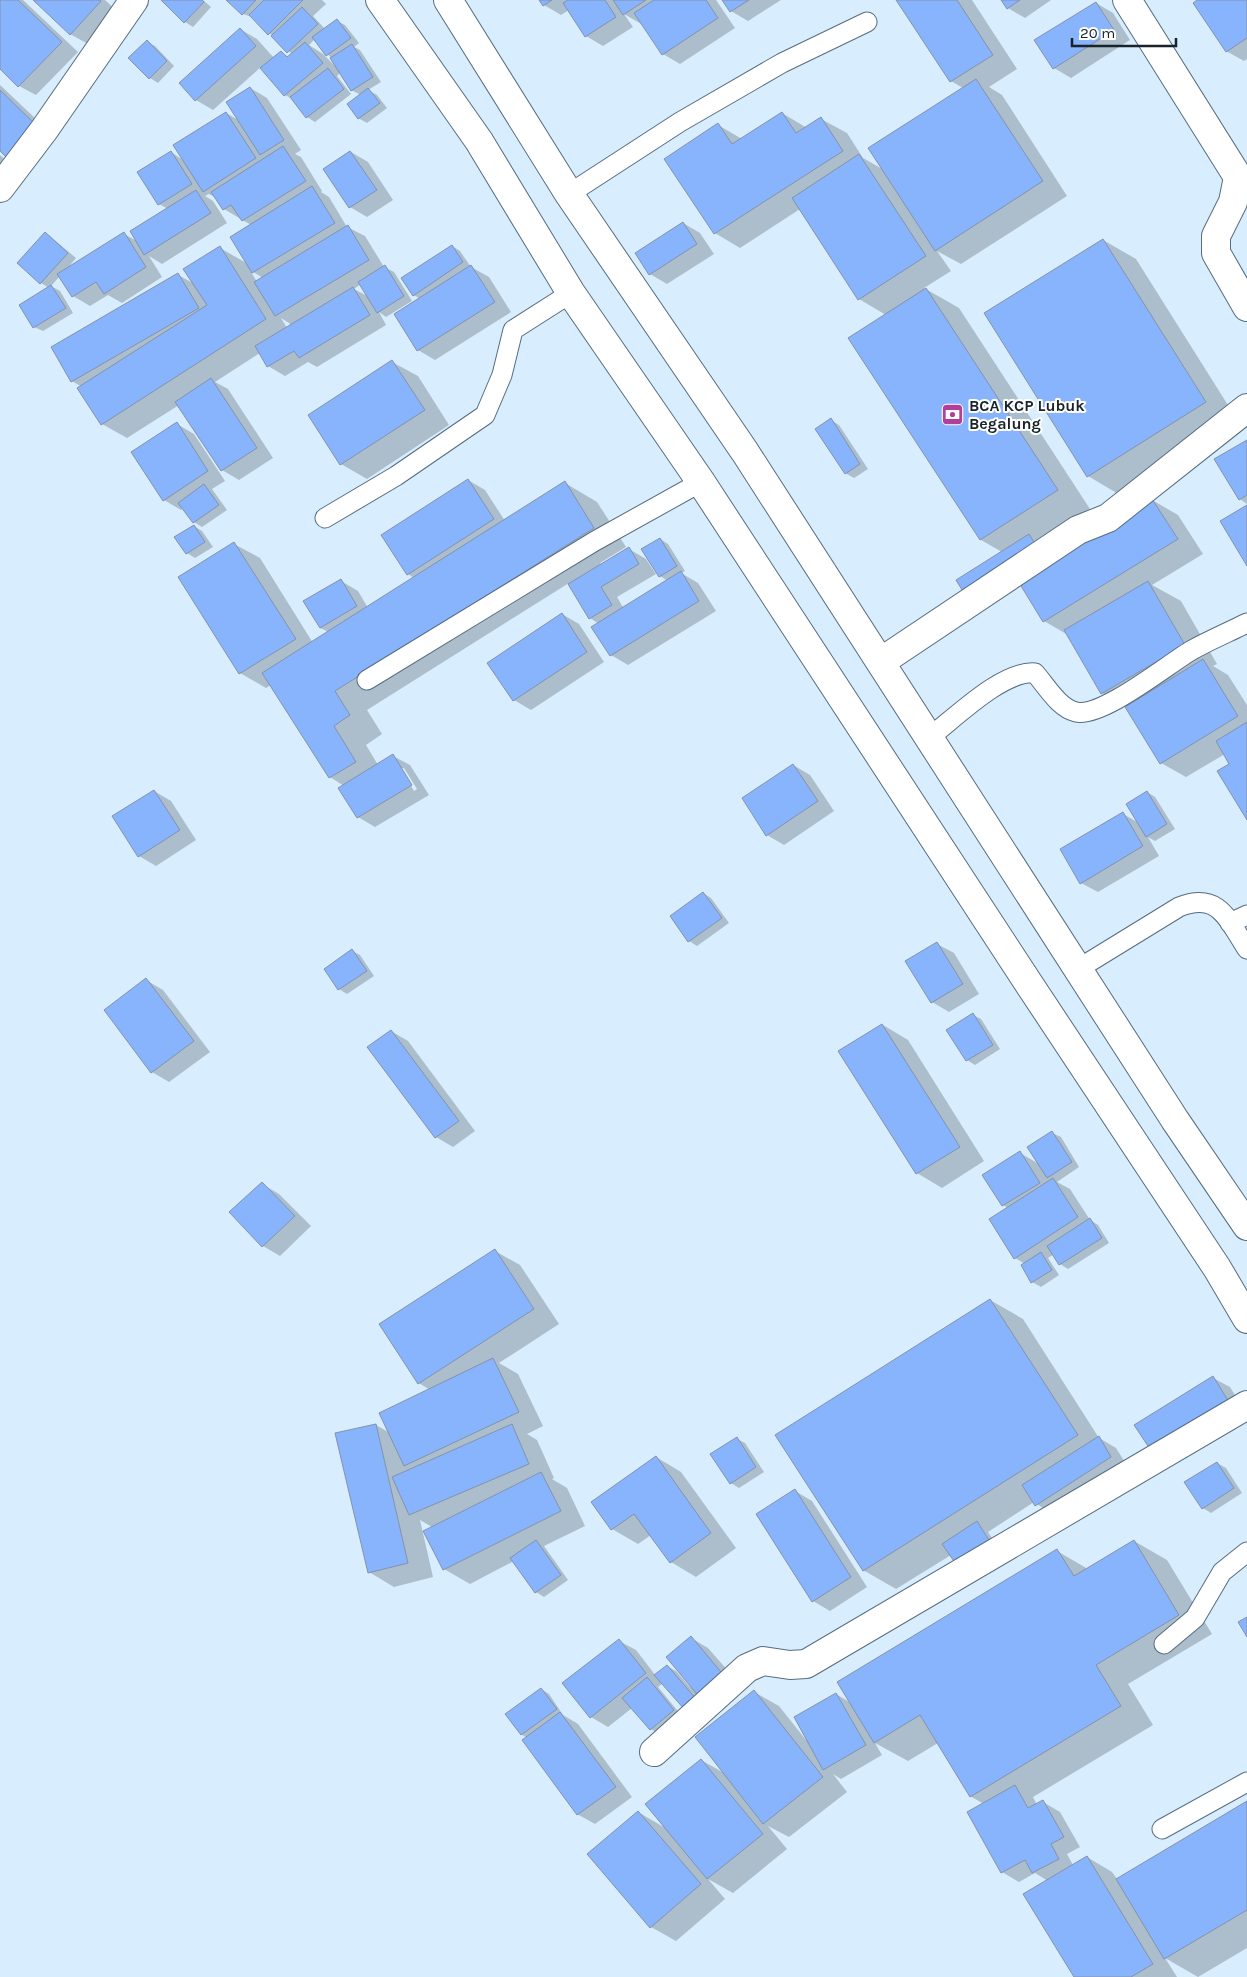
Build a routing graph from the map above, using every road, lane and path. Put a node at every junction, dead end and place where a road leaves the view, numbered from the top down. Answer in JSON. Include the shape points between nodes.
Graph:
{"nodes":[{"id":1,"x":134,"y":0,"type":"edge"},
{"id":2,"x":380,"y":0,"type":"edge"},
{"id":3,"x":448,"y":0,"type":"edge"},
{"id":4,"x":1127,"y":0,"type":"edge"},
{"id":5,"x":867,"y":22,"type":"dead end"},
{"id":6,"x":0,"y":188,"type":"edge"},
{"id":7,"x":569,"y":194,"type":"junction"},
{"id":8,"x":571,"y":293,"type":"junction"},
{"id":9,"x":1247,"y":307,"type":"edge"},
{"id":10,"x":1247,"y":408,"type":"edge"},
{"id":11,"x":701,"y":482,"type":"junction"},
{"id":12,"x":325,"y":518,"type":"dead end"},
{"id":13,"x":1247,"y":623,"type":"edge"},
{"id":14,"x":882,"y":661,"type":"junction"},
{"id":15,"x":367,"y":680,"type":"dead end"},
{"id":16,"x":930,"y":737,"type":"junction"},
{"id":17,"x":1247,"y":915,"type":"edge"},
{"id":18,"x":1230,"y":923,"type":"junction"},
{"id":19,"x":1247,"y":949,"type":"edge"},
{"id":20,"x":1078,"y":969,"type":"junction"},
{"id":21,"x":1247,"y":1226,"type":"edge"},
{"id":22,"x":1247,"y":1319,"type":"edge"},
{"id":23,"x":1247,"y":1405,"type":"edge"},
{"id":24,"x":1247,"y":1552,"type":"edge"},
{"id":25,"x":1164,"y":1644,"type":"dead end"},
{"id":26,"x":654,"y":1752,"type":"dead end"},
{"id":27,"x":1247,"y":1782,"type":"edge"},
{"id":28,"x":1162,"y":1829,"type":"dead end"}],
"edges":[{"from":1,"to":6,"type":"main road"},
{"from":2,"to":8,"type":"main road","via":[[479,140]]},
{"from":3,"to":7,"type":"main road"},
{"from":4,"to":9,"type":"main road","via":[[1238,177],[1233,202],[1216,236],[1216,253]]},
{"from":5,"to":7,"type":"lane","via":[[782,64],[697,112]]},
{"from":7,"to":14,"type":"main road","via":[[745,452]]},
{"from":8,"to":11,"type":"main road"},
{"from":8,"to":12,"type":"lane","via":[[513,330],[502,375],[485,415],[396,476]]},
{"from":10,"to":14,"type":"main road","via":[[1108,518],[1078,530]]},
{"from":11,"to":15,"type":"lane","via":[[595,541]]},
{"from":11,"to":22,"type":"main road","via":[[1217,1268]]},
{"from":13,"to":16,"type":"lane","via":[[1193,650],[1106,706],[1078,713],[1066,709],[1035,673],[1024,672],[1000,683]]},
{"from":14,"to":16,"type":"main road"},
{"from":16,"to":20,"type":"main road"},
{"from":17,"to":18,"type":"lane"},
{"from":18,"to":19,"type":"lane"},
{"from":18,"to":20,"type":"lane","via":[[1215,905],[1193,901]]},
{"from":20,"to":21,"type":"main road"},
{"from":23,"to":26,"type":"main road","via":[[806,1664],[763,1661],[747,1668]]},
{"from":24,"to":25,"type":"lane","via":[[1222,1572],[1195,1618]]},
{"from":27,"to":28,"type":"lane"}]}
